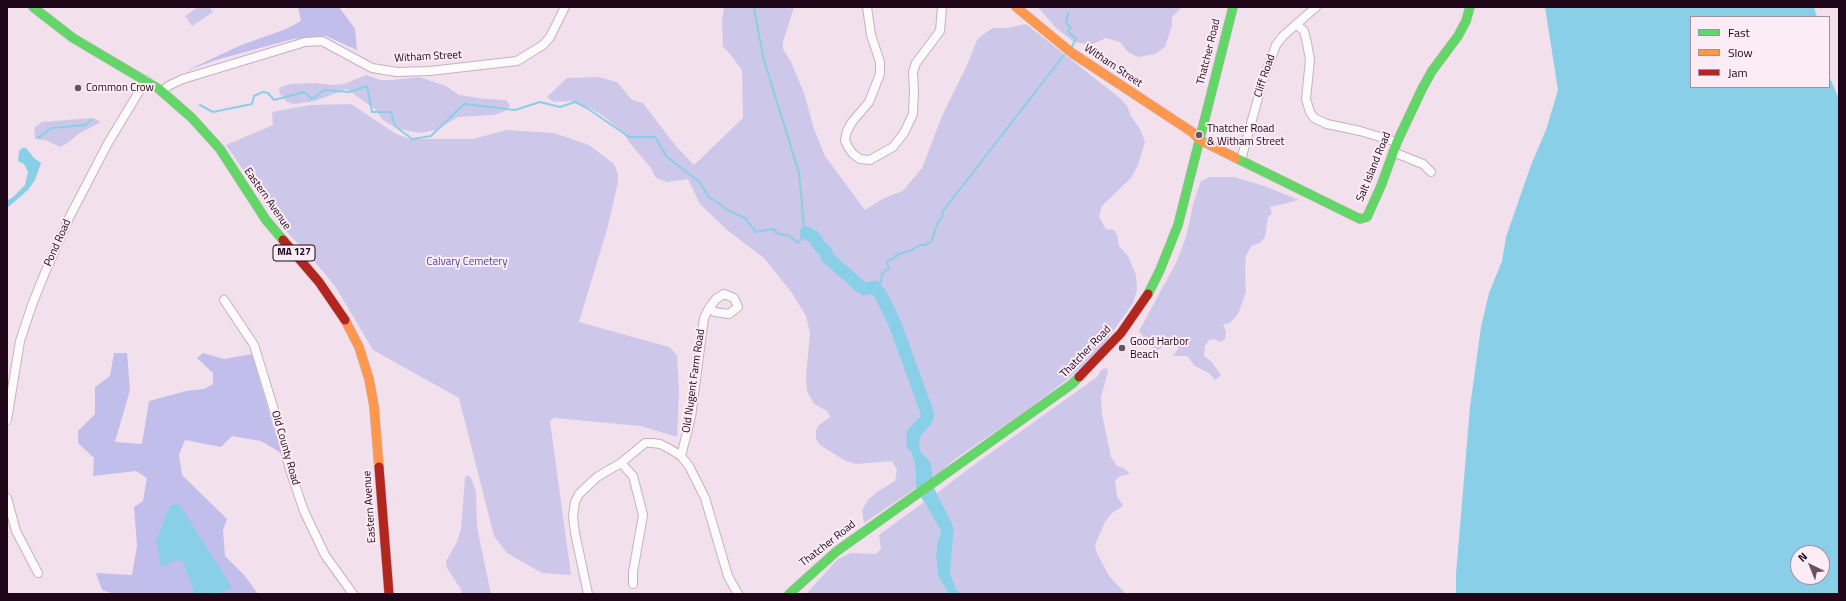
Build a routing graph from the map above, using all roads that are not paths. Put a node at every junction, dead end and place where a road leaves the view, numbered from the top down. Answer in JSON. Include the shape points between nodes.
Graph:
{"nodes":[{"id":1,"x":33,"y":7,"type":"edge"},
{"id":2,"x":565,"y":7,"type":"edge"},
{"id":3,"x":867,"y":7,"type":"edge"},
{"id":4,"x":942,"y":7,"type":"edge"},
{"id":5,"x":1016,"y":7,"type":"edge"},
{"id":6,"x":1233,"y":7,"type":"edge"},
{"id":7,"x":1316,"y":7,"type":"edge"},
{"id":8,"x":1470,"y":7,"type":"edge"},
{"id":9,"x":1296,"y":24,"type":"junction"},
{"id":10,"x":146,"y":80,"type":"junction"},
{"id":11,"x":162,"y":92,"type":"junction"},
{"id":12,"x":1200,"y":140,"type":"junction"},
{"id":13,"x":1397,"y":142,"type":"junction"},
{"id":14,"x":1394,"y":152,"type":"junction"},
{"id":15,"x":1241,"y":160,"type":"junction"},
{"id":16,"x":1431,"y":172,"type":"dead end"},
{"id":17,"x":224,"y":300,"type":"dead end"},
{"id":18,"x":709,"y":308,"type":"dead end"},
{"id":19,"x":7,"y":420,"type":"edge"},
{"id":20,"x":681,"y":456,"type":"junction"},
{"id":21,"x":621,"y":463,"type":"junction"},
{"id":22,"x":7,"y":498,"type":"edge"},
{"id":23,"x":38,"y":573,"type":"dead end"},
{"id":24,"x":634,"y":584,"type":"dead end"},
{"id":25,"x":353,"y":594,"type":"edge"},
{"id":26,"x":389,"y":594,"type":"edge"},
{"id":27,"x":588,"y":594,"type":"edge"},
{"id":28,"x":738,"y":594,"type":"edge"},
{"id":29,"x":789,"y":594,"type":"edge"}],
"edges":[{"from":1,"to":10,"type":"main road","name":"Eastern Avenue","number":"MA 127","via":[[73,38]]},
{"from":2,"to":11,"type":"street","name":"Witham Street","via":[[550,37],[543,45],[517,61],[397,72],[372,68],[322,41],[305,42],[183,79]]},
{"from":3,"to":4,"type":"street","via":[[871,35],[880,62],[880,74],[869,102],[852,122],[845,140],[853,154],[860,159],[870,160],[893,147],[907,126],[914,109],[913,72],[916,63],[940,31]]},
{"from":5,"to":12,"type":"main road","name":"Witham Street","via":[[1072,53],[1192,132]]},
{"from":6,"to":12,"type":"main road","name":"Thatcher Road"},
{"from":7,"to":9,"type":"street","name":"Cliff Road"},
{"from":8,"to":13,"type":"main road","name":"Salt Island Road","via":[[1466,22],[1432,71]]},
{"from":9,"to":13,"type":"street","via":[[1304,31],[1307,43],[1310,60],[1306,99],[1314,118],[1327,124]]},
{"from":9,"to":15,"type":"street","name":"Cliff Road","via":[[1276,45],[1269,60]]},
{"from":10,"to":11,"type":"main road","name":"Eastern Avenue","number":"MA 127"},
{"from":10,"to":19,"type":"street","name":"Pond Road","via":[[108,143],[69,218],[44,275],[20,341]]},
{"from":11,"to":26,"type":"main road","name":"Eastern Avenue","number":"MA 127","via":[[192,118],[220,149],[266,220],[332,299],[359,347],[374,406]]},
{"from":12,"to":15,"type":"main road","name":"Salt Island Road"},
{"from":12,"to":29,"type":"main road","name":"Thatcher Road","via":[[1172,243],[1146,296],[1121,333],[1072,384],[837,550]]},
{"from":13,"to":14,"type":"main road","name":"Salt Island Road"},
{"from":14,"to":15,"type":"main road","name":"Salt Island Road","via":[[1367,217],[1360,219]]},
{"from":14,"to":16,"type":"street","via":[[1423,164]]},
{"from":17,"to":25,"type":"street","name":"Old County Road","via":[[254,345],[304,511],[326,555]]},
{"from":18,"to":20,"type":"street","name":"Old Nugent Farm Road","via":[[702,324],[691,417]]},
{"from":20,"to":21,"type":"street","via":[[660,444],[645,444]]},
{"from":20,"to":28,"type":"street","via":[[700,487],[728,576]]},
{"from":21,"to":24,"type":"street","via":[[633,476],[643,515],[633,572]]},
{"from":21,"to":27,"type":"street","via":[[597,477],[579,494],[575,502],[573,517]]},
{"from":22,"to":23,"type":"street","via":[[16,531]]}]}
